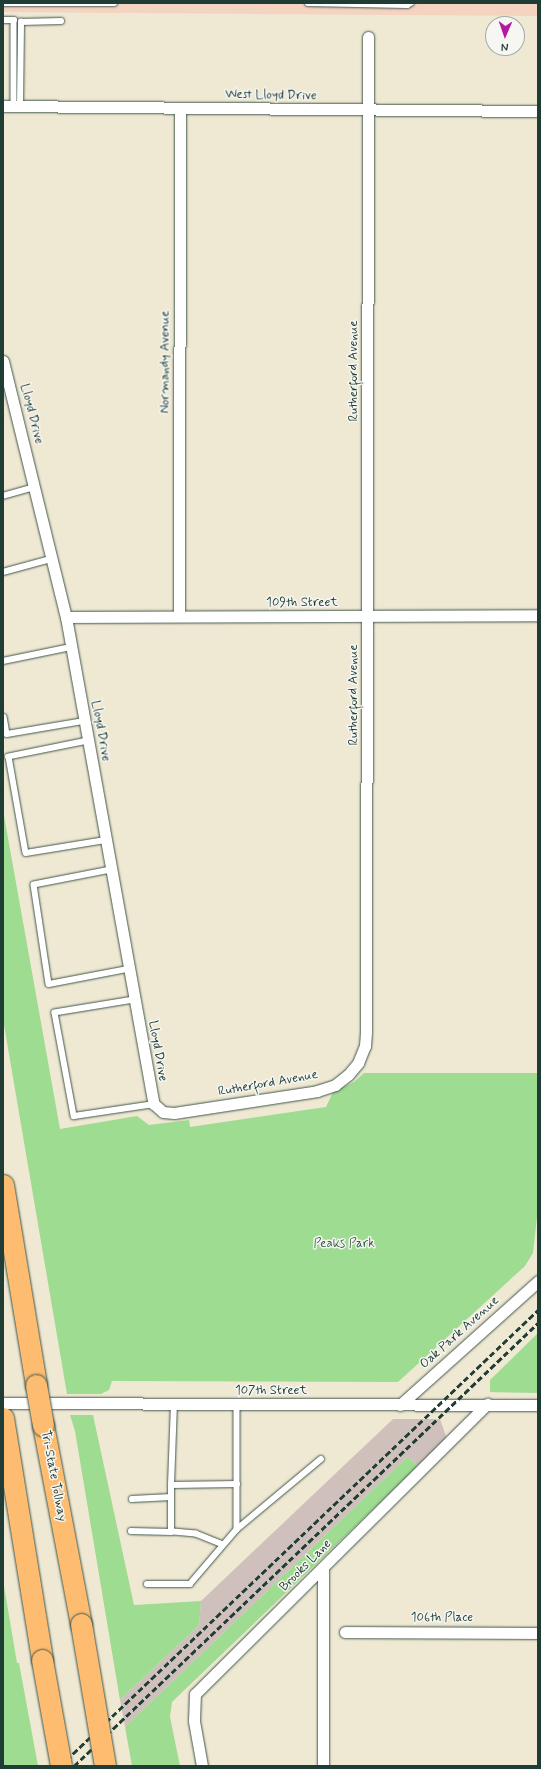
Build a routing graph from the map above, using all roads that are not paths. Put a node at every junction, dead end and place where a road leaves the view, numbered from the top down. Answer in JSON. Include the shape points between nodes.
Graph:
{"nodes":[{"id":1,"x":114,"y":3,"type":"edge"},
{"id":2,"x":308,"y":3,"type":"edge"},
{"id":3,"x":411,"y":3,"type":"edge"},
{"id":4,"x":3,"y":4,"type":"edge"},
{"id":5,"x":3,"y":20,"type":"edge"},
{"id":6,"x":61,"y":21,"type":"dead end"},
{"id":7,"x":368,"y":36,"type":"dead end"},
{"id":8,"x":12,"y":106,"type":"edge"},
{"id":9,"x":180,"y":108,"type":"junction"},
{"id":10,"x":368,"y":111,"type":"junction"},
{"id":11,"x":538,"y":111,"type":"edge"},
{"id":12,"x":3,"y":361,"type":"edge"},
{"id":13,"x":6,"y":390,"type":"edge"},
{"id":14,"x":34,"y":487,"type":"junction"},
{"id":15,"x":3,"y":496,"type":"edge"},
{"id":16,"x":52,"y":559,"type":"junction"},
{"id":17,"x":3,"y":572,"type":"edge"},
{"id":18,"x":538,"y":615,"type":"edge"},
{"id":19,"x":179,"y":616,"type":"junction"},
{"id":20,"x":66,"y":617,"type":"junction"},
{"id":21,"x":368,"y":617,"type":"junction"},
{"id":22,"x":71,"y":647,"type":"junction"},
{"id":23,"x":3,"y":661,"type":"edge"},
{"id":24,"x":4,"y":717,"type":"edge"},
{"id":25,"x":84,"y":720,"type":"junction"},
{"id":26,"x":88,"y":741,"type":"junction"},
{"id":27,"x":105,"y":840,"type":"junction"},
{"id":28,"x":110,"y":870,"type":"junction"},
{"id":29,"x":128,"y":969,"type":"junction"},
{"id":30,"x":134,"y":1000,"type":"junction"},
{"id":31,"x":156,"y":1107,"type":"junction"},
{"id":32,"x":3,"y":1185,"type":"edge"},
{"id":33,"x":538,"y":1281,"type":"edge"},
{"id":34,"x":3,"y":1403,"type":"edge"},
{"id":35,"x":174,"y":1404,"type":"junction"},
{"id":36,"x":487,"y":1404,"type":"junction"},
{"id":37,"x":237,"y":1405,"type":"junction"},
{"id":38,"x":400,"y":1405,"type":"junction"},
{"id":39,"x":538,"y":1405,"type":"edge"},
{"id":40,"x":4,"y":1421,"type":"edge"},
{"id":41,"x":321,"y":1460,"type":"dead end"},
{"id":42,"x":237,"y":1484,"type":"junction"},
{"id":43,"x":171,"y":1485,"type":"junction"},
{"id":44,"x":171,"y":1497,"type":"junction"},
{"id":45,"x":132,"y":1499,"type":"dead end"},
{"id":46,"x":237,"y":1529,"type":"junction"},
{"id":47,"x":131,"y":1532,"type":"dead end"},
{"id":48,"x":171,"y":1532,"type":"junction"},
{"id":49,"x":224,"y":1545,"type":"junction"},
{"id":50,"x":323,"y":1569,"type":"junction"},
{"id":51,"x":147,"y":1584,"type":"dead end"},
{"id":52,"x":345,"y":1632,"type":"dead end"},
{"id":53,"x":538,"y":1633,"type":"edge"},
{"id":54,"x":60,"y":1766,"type":"edge"},
{"id":55,"x":105,"y":1766,"type":"edge"},
{"id":56,"x":202,"y":1766,"type":"edge"},
{"id":57,"x":323,"y":1766,"type":"edge"}],
"edges":[{"from":1,"to":4,"type":"lane"},
{"from":2,"to":3,"type":"lane"},
{"from":5,"to":8,"type":"lane","via":[[14,20]]},
{"from":6,"to":8,"type":"lane","via":[[21,22]]},
{"from":7,"to":10,"type":"street","name":"Rutherford Avenue"},
{"from":8,"to":9,"type":"street","name":"West Lloyd Drive"},
{"from":9,"to":10,"type":"street","name":"West Lloyd Drive"},
{"from":9,"to":19,"type":"street","name":"Normandy Avenue"},
{"from":10,"to":11,"type":"street","name":"West Lloyd Drive"},
{"from":10,"to":21,"type":"street","name":"Rutherford Avenue"},
{"from":12,"to":13,"type":"street","name":"Lloyd Drive"},
{"from":13,"to":14,"type":"street","name":"Lloyd Drive"},
{"from":14,"to":15,"type":"lane"},
{"from":14,"to":16,"type":"street","name":"Lloyd Drive"},
{"from":16,"to":17,"type":"lane"},
{"from":16,"to":20,"type":"street","name":"Lloyd Drive"},
{"from":18,"to":21,"type":"street","name":"109th Street"},
{"from":19,"to":20,"type":"street","name":"109th Street"},
{"from":19,"to":21,"type":"street","name":"109th Street"},
{"from":20,"to":22,"type":"street","name":"Lloyd Drive"},
{"from":21,"to":31,"type":"street","name":"Rutherford Avenue","via":[[366,1031],[362,1055],[348,1076],[327,1088],[174,1113]]},
{"from":22,"to":23,"type":"lane"},
{"from":22,"to":25,"type":"street","name":"Lloyd Drive"},
{"from":24,"to":25,"type":"lane","via":[[7,734]]},
{"from":25,"to":26,"type":"street","name":"Lloyd Drive"},
{"from":26,"to":27,"type":"street","name":"Lloyd Drive"},
{"from":26,"to":27,"type":"lane","via":[[9,757],[26,853]]},
{"from":27,"to":28,"type":"street","name":"Lloyd Drive"},
{"from":28,"to":29,"type":"street","name":"Lloyd Drive"},
{"from":28,"to":29,"type":"lane","via":[[34,884],[49,984]]},
{"from":29,"to":30,"type":"street","name":"Lloyd Drive"},
{"from":30,"to":31,"type":"street","name":"Lloyd Drive"},
{"from":30,"to":31,"type":"lane","via":[[55,1013],[74,1116]]},
{"from":32,"to":55,"type":"highway","name":"Tri-State Tollway","bridge":true,"via":[[43,1425]]},
{"from":33,"to":38,"type":"street","name":"Oak Park Avenue"},
{"from":34,"to":35,"type":"street","name":"107th Street"},
{"from":35,"to":37,"type":"street","name":"107th Street"},
{"from":35,"to":43,"type":"lane"},
{"from":36,"to":38,"type":"street","name":"107th Street"},
{"from":36,"to":39,"type":"street","name":"107th Street"},
{"from":36,"to":50,"type":"street","name":"Brooks Lane"},
{"from":37,"to":38,"type":"street","name":"107th Street"},
{"from":37,"to":42,"type":"lane"},
{"from":40,"to":54,"type":"highway","bridge":true},
{"from":41,"to":46,"type":"lane"},
{"from":42,"to":43,"type":"lane"},
{"from":42,"to":46,"type":"lane"},
{"from":43,"to":44,"type":"lane"},
{"from":44,"to":45,"type":"lane"},
{"from":44,"to":48,"type":"lane"},
{"from":46,"to":49,"type":"lane"},
{"from":47,"to":48,"type":"lane"},
{"from":48,"to":49,"type":"lane","via":[[196,1534]]},
{"from":49,"to":51,"type":"lane","via":[[190,1584]]},
{"from":50,"to":56,"type":"street","name":"Brooks Lane","via":[[195,1694],[194,1721]]},
{"from":50,"to":57,"type":"street"},
{"from":52,"to":53,"type":"street","name":"106th Place"}]}
